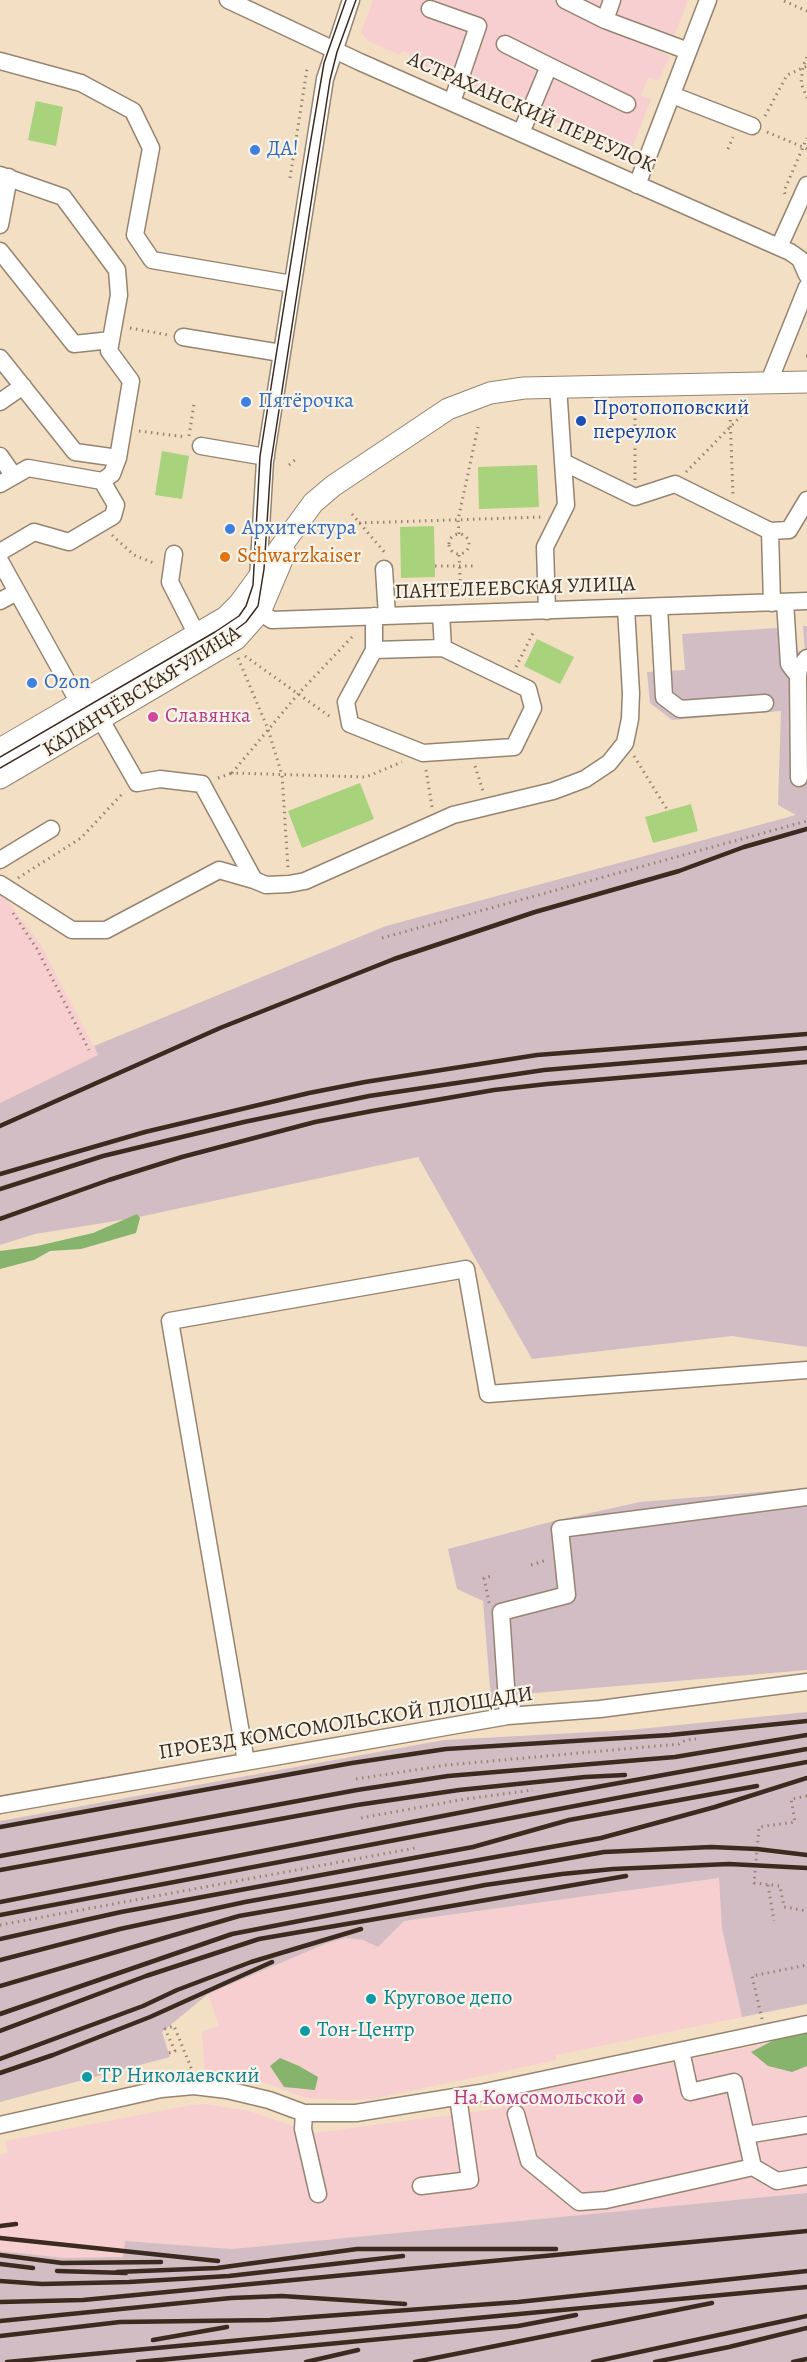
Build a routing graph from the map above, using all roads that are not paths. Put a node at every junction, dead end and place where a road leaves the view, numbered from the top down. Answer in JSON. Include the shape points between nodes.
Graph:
{"nodes":[{"id":1,"x":228,"y":0,"type":"edge"},
{"id":2,"x":351,"y":0,"type":"edge"},
{"id":3,"x":565,"y":0,"type":"edge"},
{"id":4,"x":612,"y":0,"type":"edge"},
{"id":5,"x":708,"y":0,"type":"edge"},
{"id":6,"x":430,"y":9,"type":"dead end"},
{"id":7,"x":605,"y":20,"type":"junction"},
{"id":8,"x":505,"y":44,"type":"dead end"},
{"id":9,"x":333,"y":50,"type":"junction"},
{"id":10,"x":688,"y":51,"type":"junction"},
{"id":11,"x":0,"y":61,"type":"edge"},
{"id":12,"x":549,"y":66,"type":"junction"},
{"id":13,"x":672,"y":95,"type":"junction"},
{"id":14,"x":452,"y":102,"type":"junction"},
{"id":15,"x":627,"y":104,"type":"dead end"},
{"id":16,"x":752,"y":126,"type":"road end"},
{"id":17,"x":522,"y":133,"type":"junction"},
{"id":18,"x":5,"y":176,"type":"edge"},
{"id":19,"x":637,"y":184,"type":"junction"},
{"id":20,"x":807,"y":184,"type":"edge"},
{"id":21,"x":0,"y":225,"type":"edge"},
{"id":22,"x":779,"y":247,"type":"junction"},
{"id":23,"x":0,"y":251,"type":"edge"},
{"id":24,"x":807,"y":275,"type":"edge"},
{"id":25,"x":292,"y":284,"type":"junction"},
{"id":26,"x":807,"y":287,"type":"edge"},
{"id":27,"x":112,"y":333,"type":"junction"},
{"id":28,"x":183,"y":337,"type":"road end"},
{"id":29,"x":281,"y":353,"type":"junction"},
{"id":30,"x":0,"y":358,"type":"edge"},
{"id":31,"x":807,"y":382,"type":"edge"},
{"id":32,"x":768,"y":384,"type":"junction"},
{"id":33,"x":23,"y":386,"type":"junction"},
{"id":34,"x":558,"y":386,"type":"junction"},
{"id":35,"x":0,"y":402,"type":"edge"},
{"id":36,"x":195,"y":442,"type":"road end"},
{"id":37,"x":0,"y":456,"type":"edge"},
{"id":38,"x":266,"y":457,"type":"junction"},
{"id":39,"x":118,"y":458,"type":"junction"},
{"id":40,"x":563,"y":462,"type":"junction"},
{"id":41,"x":7,"y":480,"type":"edge"},
{"id":42,"x":102,"y":481,"type":"junction"},
{"id":43,"x":807,"y":500,"type":"edge"},
{"id":44,"x":296,"y":524,"type":"junction"},
{"id":45,"x":770,"y":531,"type":"junction"},
{"id":46,"x":0,"y":552,"type":"edge"},
{"id":47,"x":0,"y":561,"type":"edge"},
{"id":48,"x":173,"y":563,"type":"road end"},
{"id":49,"x":384,"y":569,"type":"dead end"},
{"id":50,"x":17,"y":591,"type":"junction"},
{"id":51,"x":259,"y":595,"type":"junction"},
{"id":52,"x":0,"y":601,"type":"edge"},
{"id":53,"x":807,"y":601,"type":"edge"},
{"id":54,"x":779,"y":602,"type":"junction"},
{"id":55,"x":658,"y":607,"type":"junction"},
{"id":56,"x":626,"y":608,"type":"junction"},
{"id":57,"x":547,"y":611,"type":"junction"},
{"id":58,"x":441,"y":614,"type":"junction"},
{"id":59,"x":381,"y":616,"type":"junction"},
{"id":60,"x":197,"y":635,"type":"junction"},
{"id":61,"x":443,"y":648,"type":"junction"},
{"id":62,"x":374,"y":650,"type":"junction"},
{"id":63,"x":807,"y":658,"type":"edge"},
{"id":64,"x":798,"y":676,"type":"junction"},
{"id":65,"x":79,"y":703,"type":"junction"},
{"id":66,"x":765,"y":703,"type":"dead end"},
{"id":67,"x":101,"y":720,"type":"junction"},
{"id":68,"x":0,"y":749,"type":"edge"},
{"id":69,"x":0,"y":762,"type":"edge"},
{"id":70,"x":0,"y":778,"type":"edge"},
{"id":71,"x":799,"y":778,"type":"dead end"},
{"id":72,"x":51,"y":830,"type":"dead end"},
{"id":73,"x":0,"y":860,"type":"edge"},
{"id":74,"x":254,"y":880,"type":"junction"},
{"id":75,"x":2,"y":885,"type":"edge"},
{"id":76,"x":807,"y":1370,"type":"edge"},
{"id":77,"x":807,"y":1497,"type":"edge"},
{"id":78,"x":807,"y":1682,"type":"edge"},
{"id":79,"x":508,"y":1716,"type":"junction"},
{"id":80,"x":246,"y":1762,"type":"junction"},
{"id":81,"x":0,"y":1805,"type":"edge"},
{"id":82,"x":807,"y":2024,"type":"edge"},
{"id":83,"x":681,"y":2051,"type":"junction"},
{"id":84,"x":458,"y":2097,"type":"junction"},
{"id":85,"x":304,"y":2113,"type":"junction"},
{"id":86,"x":516,"y":2114,"type":"dead end"},
{"id":87,"x":0,"y":2125,"type":"edge"},
{"id":88,"x":807,"y":2125,"type":"edge"},
{"id":89,"x":746,"y":2135,"type":"junction"},
{"id":90,"x":753,"y":2167,"type":"junction"},
{"id":91,"x":807,"y":2176,"type":"edge"},
{"id":92,"x":421,"y":2186,"type":"dead end"},
{"id":93,"x":318,"y":2194,"type":"dead end"}],
"edges":[{"from":1,"to":9,"type":"street","name":"АСТРАХАНСКИЙ ПЕРЕУЛОК"},
{"from":2,"to":9,"type":"street"},
{"from":3,"to":7,"type":"street"},
{"from":4,"to":7,"type":"street"},
{"from":5,"to":10,"type":"street"},
{"from":6,"to":14,"type":"street","via":[[478,26]]},
{"from":7,"to":10,"type":"street"},
{"from":8,"to":12,"type":"street"},
{"from":9,"to":14,"type":"street","name":"АСТРАХАНСКИЙ ПЕРЕУЛОК"},
{"from":9,"to":25,"type":"street"},
{"from":10,"to":13,"type":"street"},
{"from":11,"to":25,"type":"street","via":[[81,83],[133,111],[151,148],[135,235],[152,260]]},
{"from":12,"to":15,"type":"street"},
{"from":12,"to":17,"type":"street"},
{"from":13,"to":16,"type":"street"},
{"from":13,"to":19,"type":"street"},
{"from":14,"to":17,"type":"street","name":"АСТРАХАНСКИЙ ПЕРЕУЛОК"},
{"from":17,"to":19,"type":"street","name":"АСТРАХАНСКИЙ ПЕРЕУЛОК"},
{"from":18,"to":21,"type":"street"},
{"from":18,"to":27,"type":"street","via":[[63,197],[117,270],[119,295]]},
{"from":19,"to":22,"type":"street","name":"АСТРАХАНСКИЙ ПЕРЕУЛОК"},
{"from":20,"to":22,"type":"street"},
{"from":22,"to":24,"type":"street","name":"АСТРАХАНСКИЙ ПЕРЕУЛОК","via":[[800,259]]},
{"from":23,"to":27,"type":"street","via":[[74,344]]},
{"from":25,"to":29,"type":"street"},
{"from":26,"to":32,"type":"street"},
{"from":27,"to":39,"type":"street","via":[[109,351],[131,381]]},
{"from":28,"to":29,"type":"street"},
{"from":29,"to":38,"type":"street"},
{"from":30,"to":33,"type":"street"},
{"from":31,"to":32,"type":"main road"},
{"from":32,"to":34,"type":"main road"},
{"from":33,"to":35,"type":"street"},
{"from":33,"to":39,"type":"street","via":[[75,452]]},
{"from":34,"to":40,"type":"street"},
{"from":34,"to":44,"type":"main road","via":[[490,393],[448,409],[333,486]]},
{"from":36,"to":38,"type":"street"},
{"from":37,"to":41,"type":"street"},
{"from":38,"to":51,"type":"street"},
{"from":39,"to":42,"type":"street","via":[[112,474]]},
{"from":40,"to":45,"type":"street","via":[[635,497],[675,484]]},
{"from":40,"to":57,"type":"street","via":[[566,505],[545,547]]},
{"from":41,"to":42,"type":"street","via":[[28,468]]},
{"from":42,"to":46,"type":"street","via":[[116,505],[113,516],[69,542],[34,532]]},
{"from":43,"to":45,"type":"street","via":[[789,530]]},
{"from":44,"to":51,"type":"main road","name":"КАЛАНЧЁВСКАЯ УЛИЦА"},
{"from":44,"to":51,"type":"main road"},
{"from":45,"to":54,"type":"street"},
{"from":47,"to":50,"type":"street"},
{"from":48,"to":60,"type":"street","via":[[170,582]]},
{"from":49,"to":59,"type":"street"},
{"from":50,"to":52,"type":"street"},
{"from":50,"to":65,"type":"street"},
{"from":51,"to":59,"type":"street","name":"ПАНТЕЛЕЕВСКАЯ УЛИЦА","via":[[272,620]]},
{"from":51,"to":60,"type":"main road","name":"КАЛАНЧЁВСКАЯ УЛИЦА","via":[[239,604]]},
{"from":51,"to":67,"type":"main road","name":"КАЛАНЧЁВСКАЯ УЛИЦА","via":[[236,639]]},
{"from":51,"to":69,"type":"street","via":[[242,619],[219,636]]},
{"from":53,"to":54,"type":"street","name":"ПАНТЕЛЕЕВСКАЯ УЛИЦА"},
{"from":54,"to":55,"type":"street","name":"ПАНТЕЛЕЕВСКАЯ УЛИЦА"},
{"from":54,"to":64,"type":"street","via":[[789,664]]},
{"from":55,"to":56,"type":"street","name":"ПАНТЕЛЕЕВСКАЯ УЛИЦА"},
{"from":55,"to":66,"type":"street","via":[[664,697],[680,709]]},
{"from":56,"to":57,"type":"street","name":"ПАНТЕЛЕЕВСКАЯ УЛИЦА"},
{"from":56,"to":74,"type":"street","via":[[630,719],[625,743],[609,763],[585,779],[553,791],[453,816],[305,881],[266,885]]},
{"from":57,"to":58,"type":"street","name":"ПАНТЕЛЕЕВСКАЯ УЛИЦА"},
{"from":58,"to":59,"type":"street","name":"ПАНТЕЛЕЕВСКАЯ УЛИЦА"},
{"from":58,"to":61,"type":"street"},
{"from":59,"to":62,"type":"street"},
{"from":60,"to":65,"type":"main road","name":"КАЛАНЧЁВСКАЯ УЛИЦА"},
{"from":61,"to":62,"type":"street"},
{"from":61,"to":62,"type":"street","via":[[528,689],[533,708],[514,747],[423,753],[350,724],[346,702]]},
{"from":63,"to":64,"type":"street"},
{"from":64,"to":71,"type":"street"},
{"from":65,"to":68,"type":"main road","name":"КАЛАНЧЁВСКАЯ УЛИЦА"},
{"from":67,"to":70,"type":"main road","name":"КАЛАНЧЁВСКАЯ УЛИЦА"},
{"from":67,"to":74,"type":"street","via":[[137,783],[160,779],[202,784]]},
{"from":72,"to":73,"type":"street"},
{"from":74,"to":75,"type":"street","via":[[219,870],[106,930],[72,930]]},
{"from":76,"to":80,"type":"street","via":[[488,1394],[466,1269],[170,1321]]},
{"from":77,"to":79,"type":"street","via":[[560,1529],[567,1595],[501,1612]]},
{"from":78,"to":79,"type":"street","name":"ПРОЕЗД КОМСОМОЛЬСКОЙ ПЛОЩАДИ","via":[[600,1709]]},
{"from":79,"to":80,"type":"street","name":"ПРОЕЗД КОМСОМОЛЬСКОЙ ПЛОЩАДИ"},
{"from":80,"to":81,"type":"street","name":"ПРОЕЗД КОМСОМОЛЬСКОЙ ПЛОЩАДИ"},
{"from":82,"to":83,"type":"street"},
{"from":83,"to":84,"type":"street"},
{"from":83,"to":89,"type":"street","via":[[690,2092],[734,2082]]},
{"from":84,"to":85,"type":"street","via":[[356,2113]]},
{"from":84,"to":92,"type":"street","via":[[470,2180]]},
{"from":85,"to":87,"type":"street","via":[[258,2097],[194,2086],[161,2089]]},
{"from":85,"to":93,"type":"street","via":[[303,2129]]},
{"from":86,"to":90,"type":"street","via":[[529,2161],[579,2202],[606,2200]]},
{"from":88,"to":89,"type":"street"},
{"from":89,"to":90,"type":"street"},
{"from":90,"to":91,"type":"street","via":[[777,2181]]}]}
